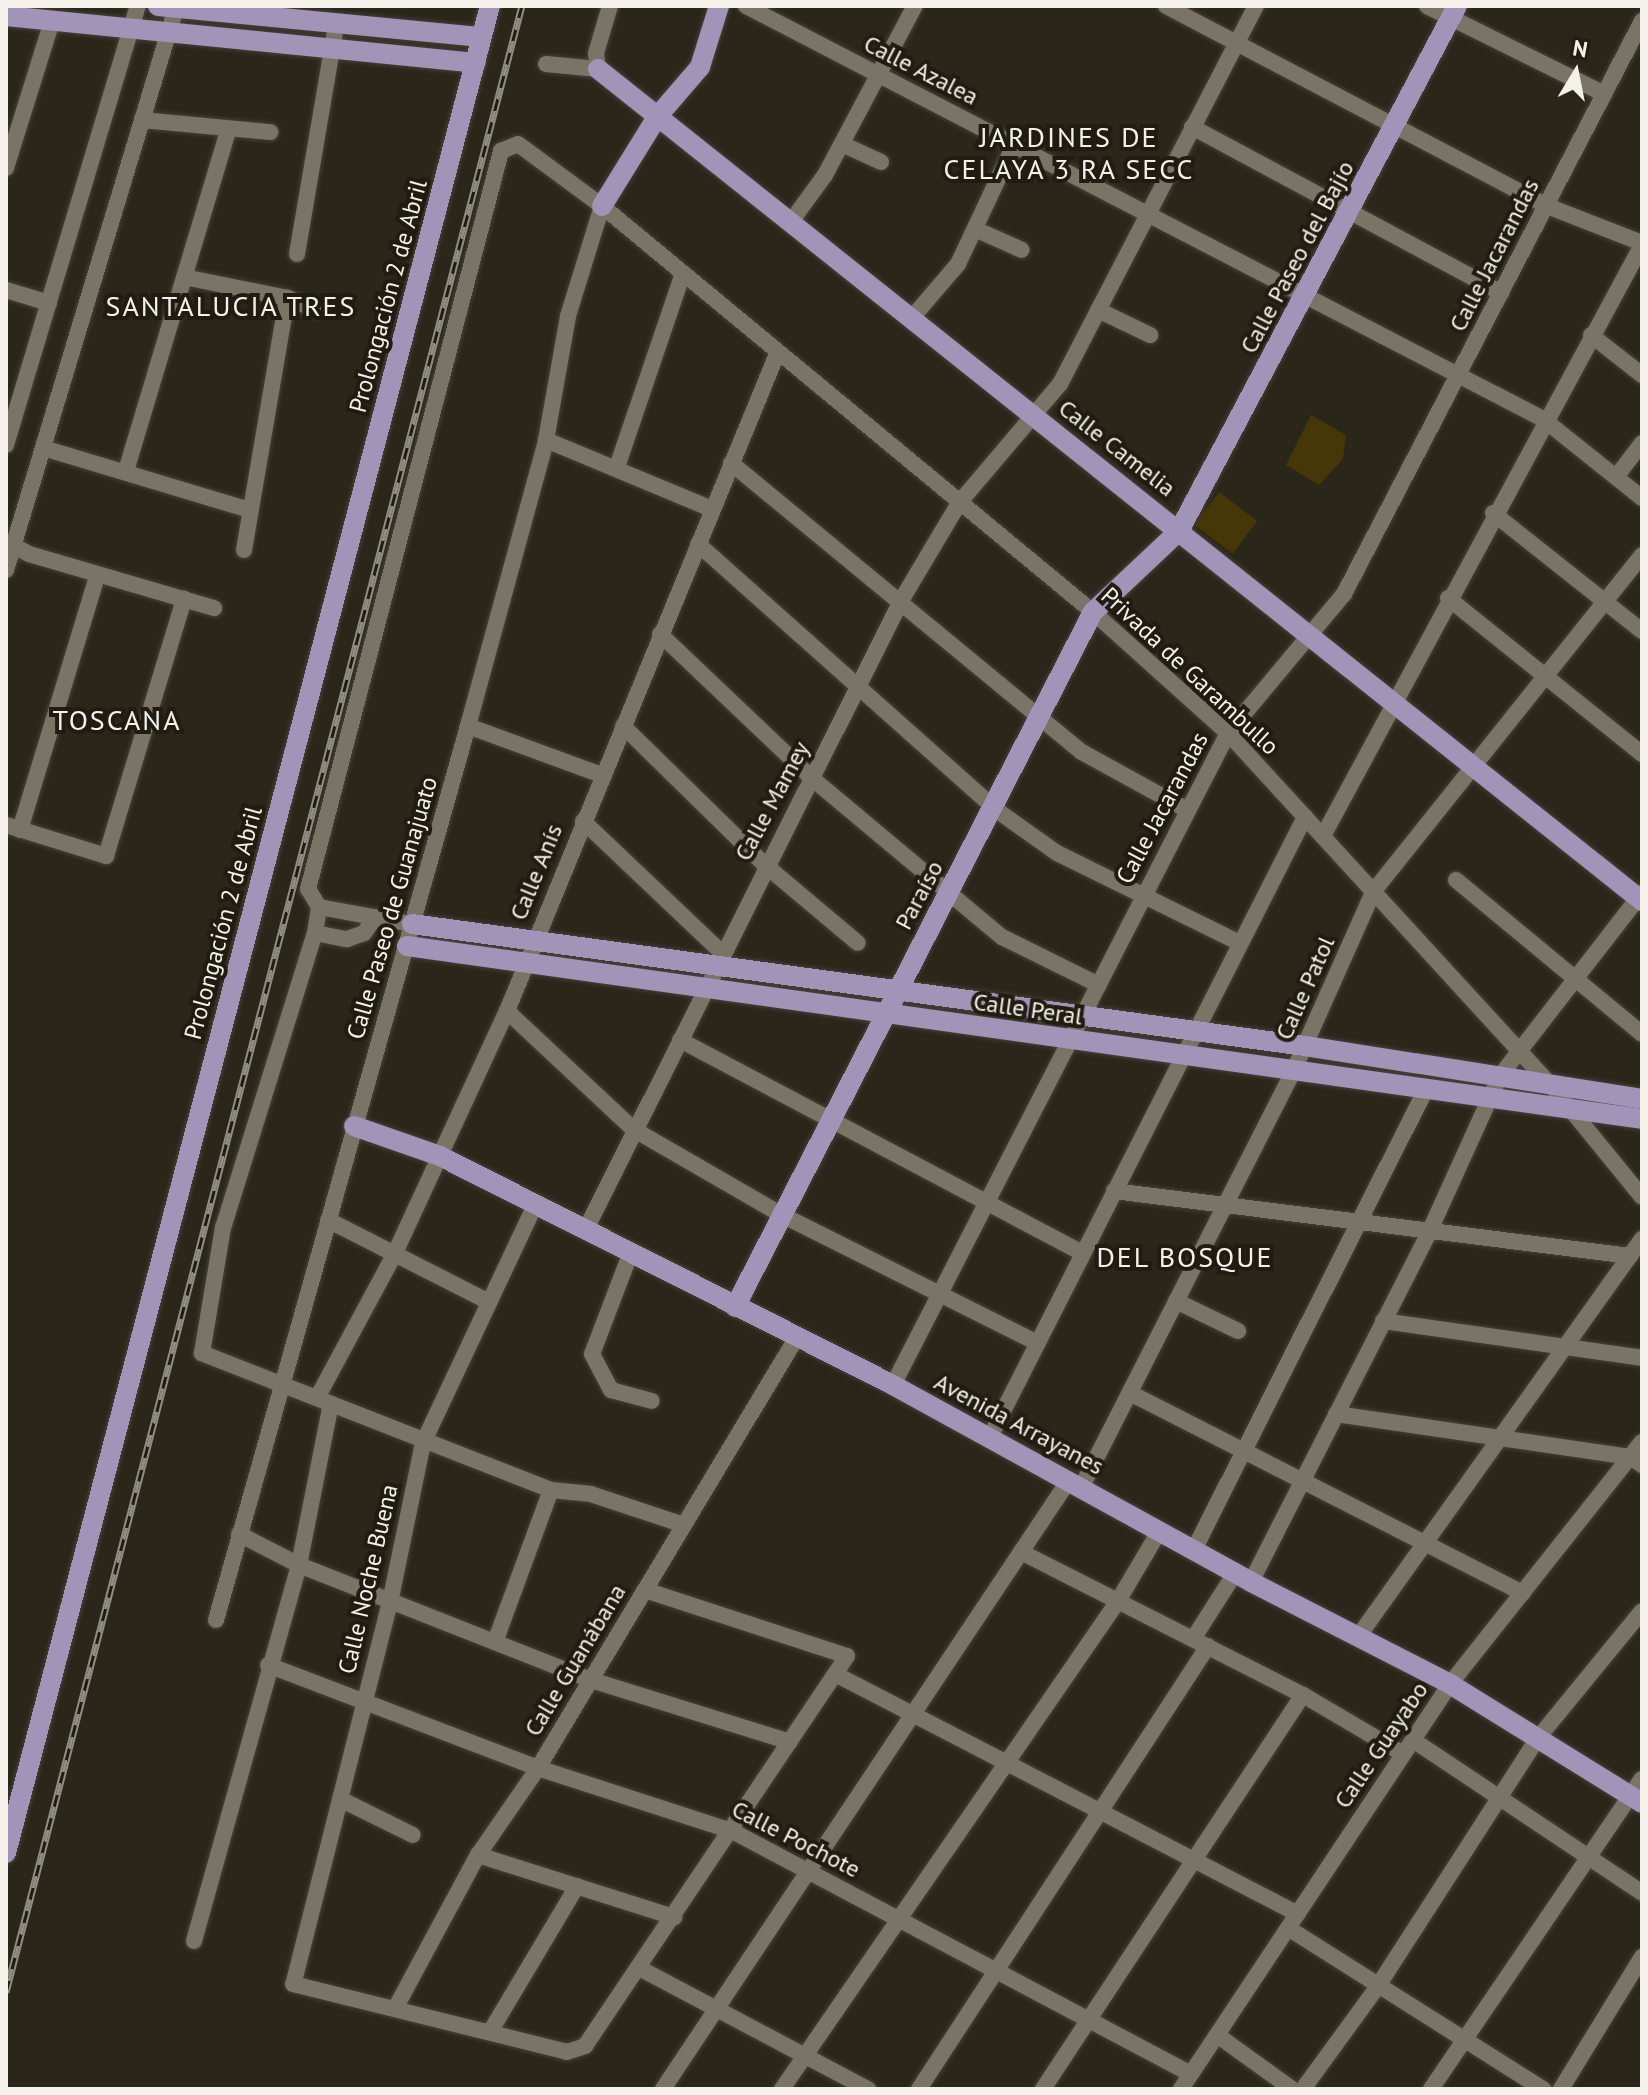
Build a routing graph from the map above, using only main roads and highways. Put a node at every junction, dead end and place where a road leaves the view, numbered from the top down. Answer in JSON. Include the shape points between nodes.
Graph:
{"nodes":[{"id":1,"x":490,"y":6,"type":"edge"},
{"id":2,"x":719,"y":6,"type":"edge"},
{"id":3,"x":167,"y":7,"type":"edge"},
{"id":4,"x":230,"y":10,"type":"edge"},
{"id":5,"x":1454,"y":12,"type":"edge"},
{"id":6,"x":6,"y":16,"type":"edge"},
{"id":7,"x":482,"y":37,"type":"junction"},
{"id":8,"x":476,"y":63,"type":"junction"},
{"id":9,"x":598,"y":69,"type":"road end"},
{"id":10,"x":657,"y":117,"type":"junction"},
{"id":11,"x":602,"y":206,"type":"road end"},
{"id":12,"x":1179,"y":531,"type":"junction"},
{"id":13,"x":1641,"y":897,"type":"edge"},
{"id":14,"x":412,"y":924,"type":"road end"},
{"id":15,"x":407,"y":946,"type":"road end"},
{"id":16,"x":530,"y":953,"type":"junction"},
{"id":17,"x":898,"y":991,"type":"junction"},
{"id":18,"x":885,"y":1015,"type":"junction"},
{"id":19,"x":1642,"y":1099,"type":"edge"},
{"id":20,"x":1642,"y":1119,"type":"edge"},
{"id":21,"x":354,"y":1126,"type":"road end"},
{"id":22,"x":735,"y":1307,"type":"junction"},
{"id":23,"x":1638,"y":1793,"type":"edge"},
{"id":24,"x":6,"y":1853,"type":"edge"}],
"edges":[{"from":1,"to":7,"type":"main road","name":"Prolongación 2 de Abril"},
{"from":2,"to":10,"type":"main road","via":[[700,67]]},
{"from":3,"to":4,"type":"main road"},
{"from":4,"to":7,"type":"main road"},
{"from":5,"to":12,"type":"main road","name":"Calle Paseo del Bajío"},
{"from":6,"to":8,"type":"main road"},
{"from":7,"to":8,"type":"main road","name":"Prolongación 2 de Abril"},
{"from":8,"to":24,"type":"main road","name":"Prolongación 2 de Abril"},
{"from":9,"to":10,"type":"main road","name":"Calle Camelia"},
{"from":10,"to":11,"type":"main road"},
{"from":10,"to":12,"type":"main road","name":"Calle Camelia"},
{"from":12,"to":13,"type":"main road","name":"Calle Camelia"},
{"from":12,"to":17,"type":"main road","name":"Paraíso","via":[[1093,612]]},
{"from":14,"to":16,"type":"main road","name":"Calle Peral"},
{"from":15,"to":16,"type":"main road","name":"Calle Peral"},
{"from":16,"to":17,"type":"main road","name":"Calle Peral","via":[[718,960]]},
{"from":16,"to":18,"type":"main road","name":"Calle Peral","via":[[708,989]]},
{"from":17,"to":18,"type":"main road","name":"Paraíso"},
{"from":17,"to":19,"type":"main road","name":"Calle Peral","via":[[1305,1046]]},
{"from":18,"to":20,"type":"main road","name":"Calle Peral"},
{"from":18,"to":22,"type":"main road","name":"Paraíso"},
{"from":21,"to":22,"type":"main road","name":"Avenida Arrayanes","via":[[440,1156]]},
{"from":22,"to":23,"type":"main road","name":"Avenida Arrayanes","via":[[893,1385],[1243,1578],[1450,1684]]}]}
